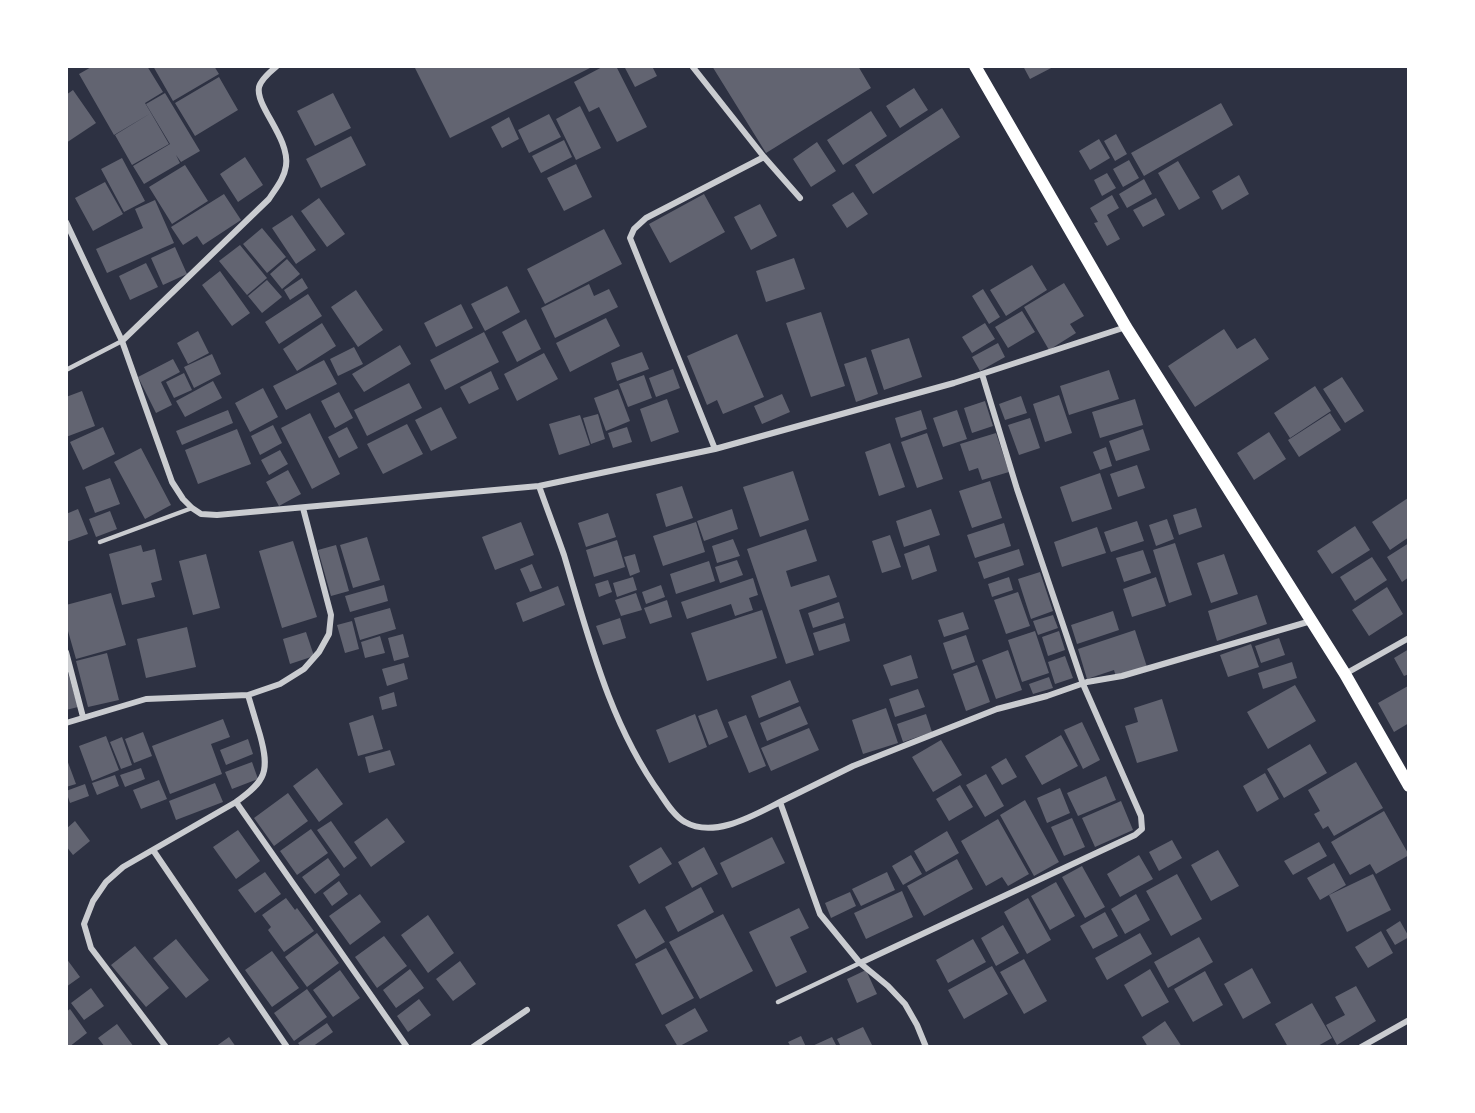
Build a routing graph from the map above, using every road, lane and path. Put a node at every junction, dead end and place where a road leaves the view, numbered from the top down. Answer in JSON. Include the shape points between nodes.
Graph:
{"nodes":[{"id":1,"x":277,"y":66,"type":"edge"},
{"id":2,"x":692,"y":66,"type":"edge"},
{"id":3,"x":975,"y":66,"type":"edge"},
{"id":4,"x":764,"y":157,"type":"junction"},
{"id":5,"x":800,"y":198,"type":"dead end"},
{"id":6,"x":66,"y":222,"type":"edge"},
{"id":7,"x":1126,"y":327,"type":"junction"},
{"id":8,"x":122,"y":342,"type":"junction"},
{"id":9,"x":66,"y":370,"type":"edge"},
{"id":10,"x":982,"y":375,"type":"junction"},
{"id":11,"x":715,"y":449,"type":"junction"},
{"id":12,"x":539,"y":486,"type":"junction"},
{"id":13,"x":192,"y":508,"type":"junction"},
{"id":14,"x":303,"y":508,"type":"junction"},
{"id":15,"x":100,"y":542,"type":"dead end"},
{"id":16,"x":1311,"y":621,"type":"junction"},
{"id":17,"x":1409,"y":638,"type":"edge"},
{"id":18,"x":66,"y":652,"type":"edge"},
{"id":19,"x":1345,"y":674,"type":"junction"},
{"id":20,"x":1083,"y":684,"type":"junction"},
{"id":21,"x":248,"y":694,"type":"junction"},
{"id":22,"x":82,"y":717,"type":"junction"},
{"id":23,"x":66,"y":723,"type":"edge"},
{"id":24,"x":1409,"y":786,"type":"edge"},
{"id":25,"x":236,"y":802,"type":"junction"},
{"id":26,"x":780,"y":802,"type":"junction"},
{"id":27,"x":153,"y":850,"type":"junction"},
{"id":28,"x":860,"y":963,"type":"junction"},
{"id":29,"x":777,"y":1002,"type":"dead end"},
{"id":30,"x":527,"y":1010,"type":"dead end"},
{"id":31,"x":1409,"y":1020,"type":"edge"},
{"id":32,"x":166,"y":1047,"type":"edge"},
{"id":33,"x":287,"y":1047,"type":"edge"},
{"id":34,"x":406,"y":1047,"type":"edge"},
{"id":35,"x":473,"y":1047,"type":"edge"},
{"id":36,"x":926,"y":1047,"type":"edge"},
{"id":37,"x":1361,"y":1047,"type":"edge"}],
"edges":[{"from":1,"to":8,"type":"street","via":[[259,88],[283,140],[286,164],[282,180],[269,199]]},
{"from":2,"to":4,"type":"street"},
{"from":3,"to":7,"type":"main road"},
{"from":4,"to":5,"type":"street"},
{"from":4,"to":11,"type":"street","via":[[646,218],[630,238]]},
{"from":6,"to":8,"type":"street"},
{"from":7,"to":10,"type":"street"},
{"from":7,"to":16,"type":"main road"},
{"from":8,"to":9,"type":"lane"},
{"from":8,"to":13,"type":"street","via":[[168,474]]},
{"from":10,"to":11,"type":"street"},
{"from":10,"to":20,"type":"street"},
{"from":11,"to":12,"type":"street"},
{"from":12,"to":14,"type":"street"},
{"from":12,"to":26,"type":"street","via":[[613,709],[629,743],[670,808],[685,822],[705,828],[730,825]]},
{"from":13,"to":14,"type":"street","via":[[201,514],[217,515]]},
{"from":13,"to":15,"type":"lane"},
{"from":14,"to":21,"type":"street","via":[[331,615],[329,634],[304,669],[280,684]]},
{"from":16,"to":19,"type":"main road"},
{"from":16,"to":20,"type":"street"},
{"from":17,"to":19,"type":"street"},
{"from":18,"to":22,"type":"street"},
{"from":19,"to":24,"type":"main road"},
{"from":20,"to":26,"type":"street","via":[[997,709],[853,766]]},
{"from":20,"to":28,"type":"street","via":[[1141,816],[1142,829]]},
{"from":21,"to":22,"type":"street","via":[[146,699]]},
{"from":21,"to":25,"type":"street","via":[[267,764],[251,792]]},
{"from":22,"to":23,"type":"street"},
{"from":25,"to":27,"type":"street"},
{"from":25,"to":34,"type":"street"},
{"from":26,"to":28,"type":"street","via":[[820,914]]},
{"from":27,"to":32,"type":"street","via":[[106,882],[84,924],[90,948]]},
{"from":27,"to":33,"type":"street"},
{"from":28,"to":29,"type":"lane"},
{"from":28,"to":36,"type":"street","via":[[904,1004]]},
{"from":30,"to":35,"type":"street"},
{"from":31,"to":37,"type":"street"}]}
